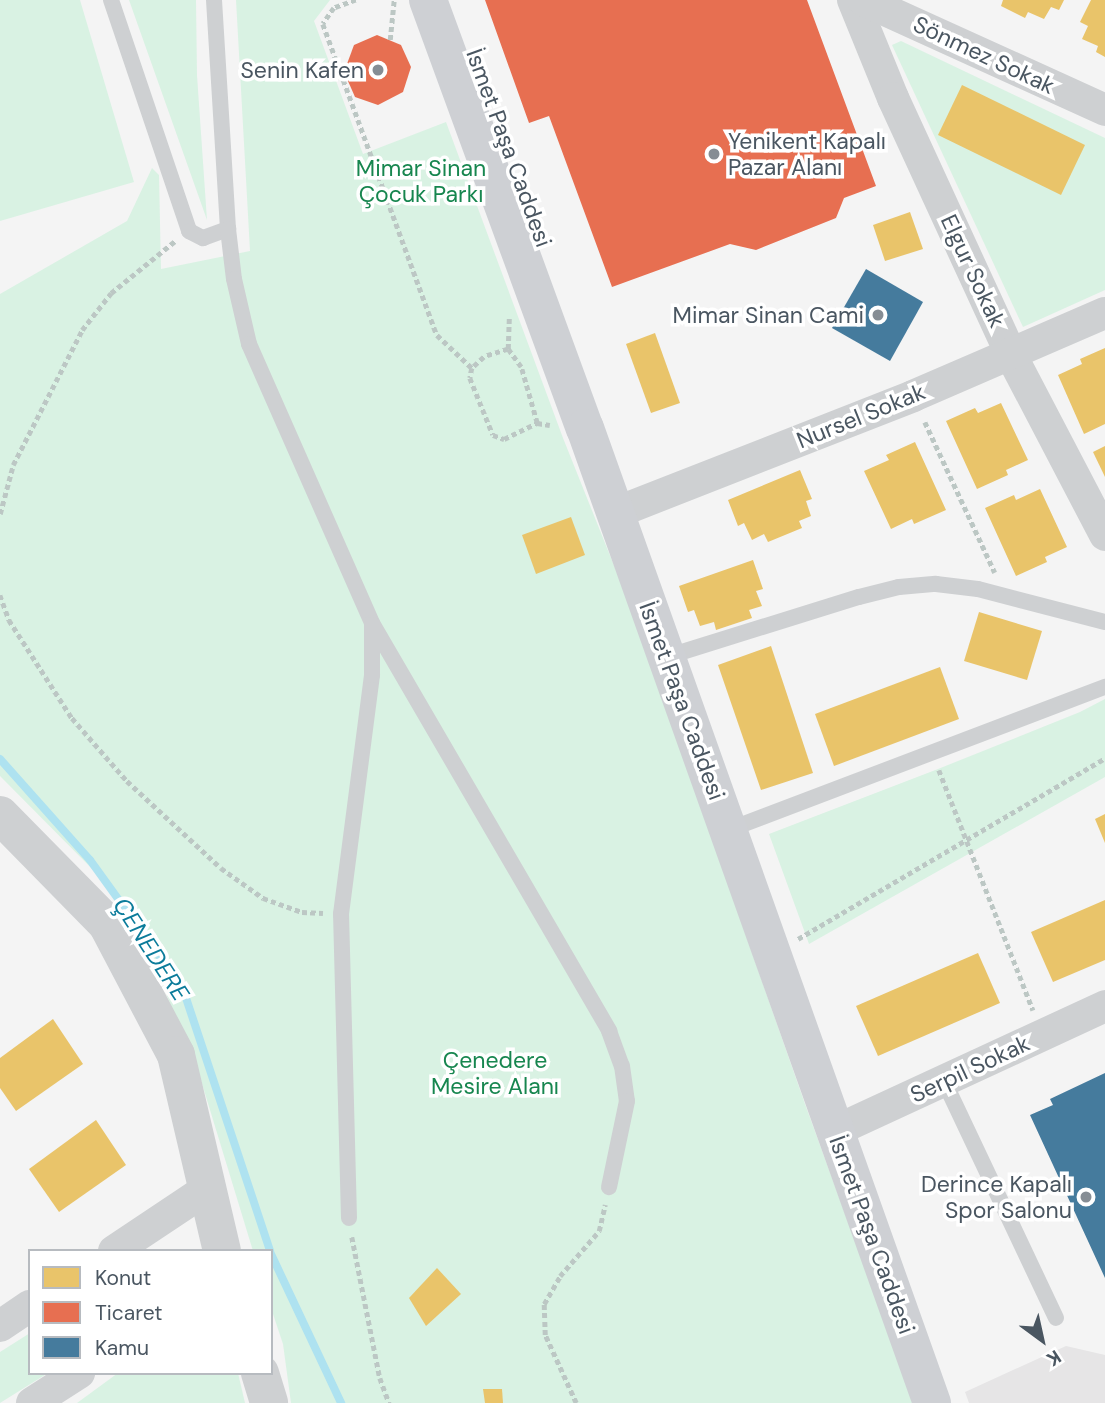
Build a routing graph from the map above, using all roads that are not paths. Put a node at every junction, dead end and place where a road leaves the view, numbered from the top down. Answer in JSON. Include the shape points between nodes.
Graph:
{"nodes":[{"id":1,"x":111,"y":0,"type":"edge"},
{"id":2,"x":214,"y":0,"type":"edge"},
{"id":3,"x":428,"y":0,"type":"edge"},
{"id":4,"x":457,"y":0,"type":"edge"},
{"id":5,"x":853,"y":0,"type":"edge"},
{"id":6,"x":863,"y":0,"type":"edge"},
{"id":7,"x":1105,"y":110,"type":"edge"},
{"id":8,"x":228,"y":229,"type":"junction"},
{"id":9,"x":1105,"y":313,"type":"edge"},
{"id":10,"x":1012,"y":355,"type":"junction"},
{"id":11,"x":626,"y":509,"type":"junction"},
{"id":12,"x":1105,"y":535,"type":"edge"},
{"id":13,"x":1105,"y":622,"type":"edge"},
{"id":14,"x":372,"y":623,"type":"junction"},
{"id":15,"x":677,"y":653,"type":"junction"},
{"id":16,"x":1105,"y":687,"type":"edge"},
{"id":17,"x":0,"y":815,"type":"edge"},
{"id":18,"x":739,"y":826,"type":"junction"},
{"id":19,"x":1105,"y":1006,"type":"edge"},
{"id":20,"x":944,"y":1081,"type":"junction"},
{"id":21,"x":846,"y":1125,"type":"junction"},
{"id":22,"x":609,"y":1187,"type":"road end"},
{"id":23,"x":207,"y":1189,"type":"junction"},
{"id":24,"x":349,"y":1218,"type":"road end"},
{"id":25,"x":117,"y":1249,"type":"edge"},
{"id":26,"x":222,"y":1249,"type":"edge"},
{"id":27,"x":28,"y":1307,"type":"edge"},
{"id":28,"x":1056,"y":1318,"type":"dead end"},
{"id":29,"x":0,"y":1326,"type":"edge"},
{"id":30,"x":76,"y":1375,"type":"edge"},
{"id":31,"x":261,"y":1375,"type":"edge"},
{"id":32,"x":33,"y":1403,"type":"edge"},
{"id":33,"x":269,"y":1403,"type":"edge"},
{"id":34,"x":932,"y":1403,"type":"edge"},
{"id":35,"x":959,"y":1403,"type":"edge"}],
"edges":[{"from":1,"to":8,"type":"lane","via":[[189,231],[203,238]]},
{"from":2,"to":8,"type":"lane"},
{"from":3,"to":11,"type":"main road","name":"İsmet Paşa Caddesi"},
{"from":4,"to":11,"type":"main road","name":"İsmet Paşa Caddesi"},
{"from":5,"to":10,"type":"street","name":"Elgur Sokak"},
{"from":6,"to":7,"type":"street","name":"Sönmez Sokak"},
{"from":8,"to":14,"type":"lane","via":[[233,279],[249,344]]},
{"from":9,"to":10,"type":"street","name":"Nursel Sokak"},
{"from":10,"to":11,"type":"street","name":"Nursel Sokak"},
{"from":10,"to":12,"type":"street","name":"Elgur Sokak"},
{"from":11,"to":15,"type":"main road","name":"İsmet Paşa Caddesi"},
{"from":13,"to":15,"type":"lane","via":[[1006,596],[936,584],[899,587]]},
{"from":14,"to":22,"type":"lane","via":[[609,1031],[622,1066],[627,1101]]},
{"from":14,"to":24,"type":"lane","via":[[372,675],[341,914]]},
{"from":15,"to":18,"type":"main road","name":"İsmet Paşa Caddesi"},
{"from":16,"to":18,"type":"lane"},
{"from":17,"to":23,"type":"street","via":[[107,924],[176,1055]]},
{"from":18,"to":21,"type":"main road","name":"İsmet Paşa Caddesi"},
{"from":18,"to":21,"type":"main road","name":"İsmet Paşa Caddesi","via":[[794,942]]},
{"from":19,"to":20,"type":"street","name":"Serpil Sokak"},
{"from":20,"to":21,"type":"street","name":"Serpil Sokak"},
{"from":20,"to":28,"type":"lane"},
{"from":21,"to":34,"type":"main road","name":"İsmet Paşa Caddesi"},
{"from":21,"to":35,"type":"main road","name":"İsmet Paşa Caddesi"},
{"from":23,"to":25,"type":"street"},
{"from":23,"to":26,"type":"street"},
{"from":27,"to":29,"type":"street"},
{"from":30,"to":32,"type":"street"},
{"from":31,"to":33,"type":"street"}]}
